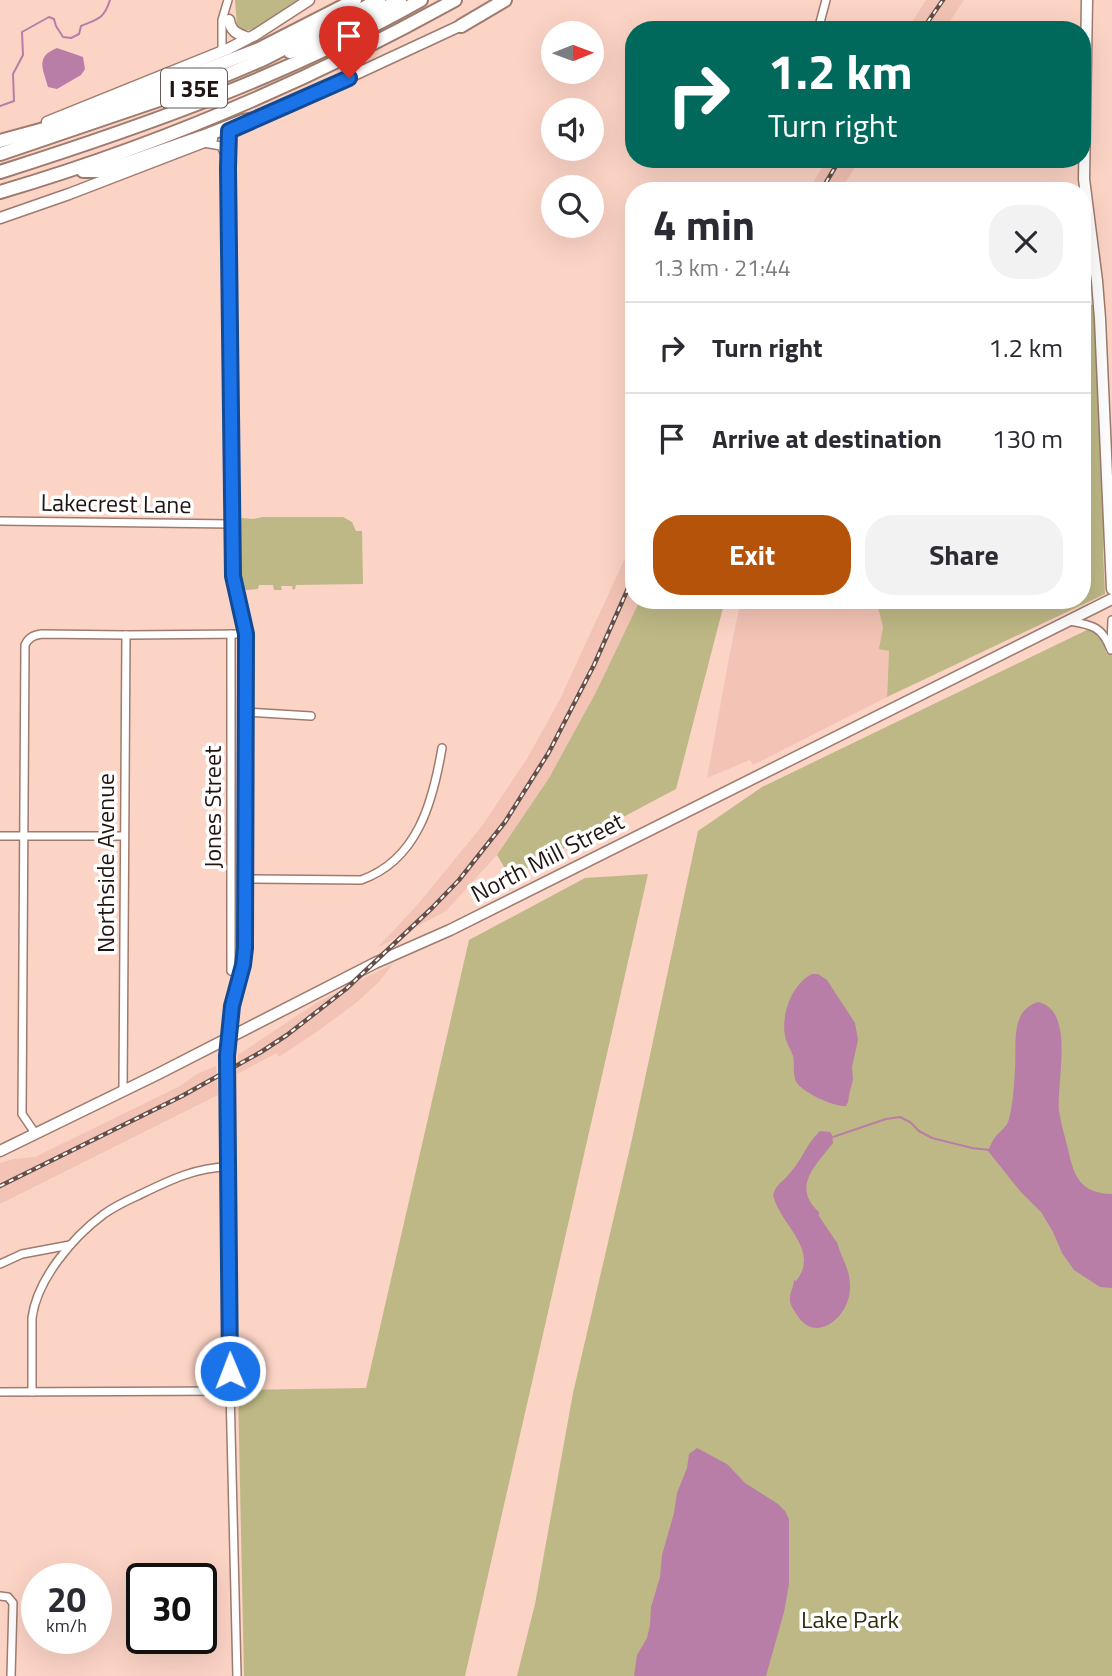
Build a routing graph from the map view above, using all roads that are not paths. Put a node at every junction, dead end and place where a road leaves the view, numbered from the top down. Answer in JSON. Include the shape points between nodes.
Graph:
{"nodes":[{"id":1,"x":309,"y":0,"type":"edge"},
{"id":2,"x":355,"y":0,"type":"edge"},
{"id":3,"x":379,"y":0,"type":"edge"},
{"id":4,"x":400,"y":0,"type":"edge"},
{"id":5,"x":421,"y":0,"type":"edge"},
{"id":6,"x":455,"y":0,"type":"edge"},
{"id":7,"x":505,"y":0,"type":"edge"},
{"id":8,"x":514,"y":0,"type":"edge"},
{"id":9,"x":826,"y":0,"type":"edge"},
{"id":10,"x":1087,"y":0,"type":"edge"},
{"id":11,"x":229,"y":20,"type":"joint"},
{"id":12,"x":820,"y":21,"type":"edge"},
{"id":13,"x":1087,"y":21,"type":"edge"},
{"id":14,"x":461,"y":26,"type":"junction"},
{"id":15,"x":248,"y":38,"type":"junction"},
{"id":16,"x":222,"y":52,"type":"junction"},
{"id":17,"x":264,"y":59,"type":"junction"},
{"id":18,"x":256,"y":119,"type":"junction"},
{"id":19,"x":229,"y":131,"type":"junction"},
{"id":20,"x":0,"y":141,"type":"edge"},
{"id":21,"x":204,"y":143,"type":"junction"},
{"id":22,"x":0,"y":154,"type":"edge"},
{"id":23,"x":228,"y":168,"type":"junction"},
{"id":24,"x":0,"y":172,"type":"edge"},
{"id":25,"x":69,"y":172,"type":"junction"},
{"id":26,"x":0,"y":192,"type":"edge"},
{"id":27,"x":0,"y":218,"type":"edge"},
{"id":28,"x":1091,"y":234,"type":"edge"},
{"id":29,"x":0,"y":521,"type":"edge"},
{"id":30,"x":232,"y":524,"type":"junction"},
{"id":31,"x":1112,"y":589,"type":"edge"},
{"id":32,"x":1112,"y":599,"type":"edge"},
{"id":33,"x":1112,"y":620,"type":"edge"},
{"id":34,"x":1069,"y":621,"type":"junction"},
{"id":35,"x":231,"y":634,"type":"junction"},
{"id":36,"x":246,"y":634,"type":"junction"},
{"id":37,"x":126,"y":635,"type":"junction"},
{"id":38,"x":1110,"y":652,"type":"edge"},
{"id":39,"x":245,"y":712,"type":"junction"},
{"id":40,"x":311,"y":716,"type":"dead end"},
{"id":41,"x":442,"y":748,"type":"dead end"},
{"id":42,"x":0,"y":836,"type":"edge"},
{"id":43,"x":23,"y":836,"type":"junction"},
{"id":44,"x":124,"y":836,"type":"junction"},
{"id":45,"x":244,"y":879,"type":"junction"},
{"id":46,"x":240,"y":975,"type":"junction"},
{"id":47,"x":229,"y":1037,"type":"junction"},
{"id":48,"x":123,"y":1091,"type":"junction"},
{"id":49,"x":35,"y":1133,"type":"junction"},
{"id":50,"x":0,"y":1151,"type":"edge"},
{"id":51,"x":228,"y":1167,"type":"junction"},
{"id":52,"x":71,"y":1245,"type":"junction"},
{"id":53,"x":0,"y":1264,"type":"edge"},
{"id":54,"x":230,"y":1391,"type":"junction"},
{"id":55,"x":0,"y":1392,"type":"edge"},
{"id":56,"x":32,"y":1392,"type":"junction"},
{"id":57,"x":0,"y":1596,"type":"edge"},
{"id":58,"x":11,"y":1676,"type":"edge"},
{"id":59,"x":237,"y":1676,"type":"edge"}],
"edges":[{"from":1,"to":15,"type":"main road"},
{"from":2,"to":20,"type":"highway","via":[[259,49]]},
{"from":3,"to":17,"type":"highway","number":"I 35E"},
{"from":4,"to":17,"type":"highway","via":[[307,47]]},
{"from":5,"to":24,"type":"highway","via":[[234,90]]},
{"from":6,"to":25,"type":"highway","number":"I 35E","via":[[251,102]]},
{"from":7,"to":14,"type":"highway"},
{"from":8,"to":14,"type":"main road"},
{"from":9,"to":12,"type":"street"},
{"from":10,"to":13,"type":"main road"},
{"from":11,"to":15,"type":"main road","via":[[234,32]]},
{"from":11,"to":16,"type":"street","via":[[228,0],[222,20]]},
{"from":14,"to":18,"type":"main road"},
{"from":15,"to":16,"type":"main road"},
{"from":16,"to":20,"type":"main road"},
{"from":17,"to":22,"type":"highway","number":"I 35E","via":[[200,86]]},
{"from":18,"to":19,"type":"main road"},
{"from":18,"to":25,"type":"highway","via":[[102,170]]},
{"from":19,"to":21,"type":"main road"},
{"from":19,"to":23,"type":"street","name":"Jones Street"},
{"from":21,"to":23,"type":"street","via":[[221,146]]},
{"from":21,"to":27,"type":"main road"},
{"from":23,"to":30,"type":"street","name":"Jones Street"},
{"from":25,"to":26,"type":"highway","number":"I 35E"},
{"from":28,"to":31,"type":"main road","via":[[1100,318]]},
{"from":29,"to":30,"type":"street","name":"Lakecrest Lane"},
{"from":30,"to":36,"type":"street","name":"Jones Street","via":[[233,576]]},
{"from":32,"to":34,"type":"main road","name":"North Mill Street"},
{"from":33,"to":38,"type":"street"},
{"from":34,"to":38,"type":"street","via":[[1096,627]]},
{"from":34,"to":47,"type":"main road","name":"North Mill Street"},
{"from":35,"to":36,"type":"street"},
{"from":35,"to":37,"type":"street"},
{"from":35,"to":46,"type":"street","name":"Jones Street","via":[[231,971]]},
{"from":36,"to":39,"type":"street","name":"Jones Street"},
{"from":37,"to":43,"type":"street","via":[[42,634],[27,640]]},
{"from":37,"to":44,"type":"street","name":"Northside Avenue"},
{"from":39,"to":40,"type":"street"},
{"from":39,"to":45,"type":"street","name":"Jones Street"},
{"from":41,"to":45,"type":"street","via":[[422,822],[402,853],[375,875],[361,880]]},
{"from":42,"to":43,"type":"street"},
{"from":43,"to":44,"type":"street"},
{"from":43,"to":49,"type":"street","via":[[22,1114]]},
{"from":44,"to":48,"type":"street","name":"Northside Avenue"},
{"from":45,"to":46,"type":"street","name":"Jones Street","via":[[245,953]]},
{"from":46,"to":47,"type":"street","name":"Jones Street"},
{"from":47,"to":48,"type":"main road","name":"North Mill Street"},
{"from":47,"to":51,"type":"street","name":"Jones Street"},
{"from":48,"to":49,"type":"main road","name":"North Mill Street"},
{"from":49,"to":50,"type":"main road","name":"North Mill Street"},
{"from":51,"to":52,"type":"street","via":[[198,1170],[163,1183],[119,1205]]},
{"from":51,"to":54,"type":"street","name":"Jones Street"},
{"from":52,"to":53,"type":"street","via":[[22,1254]]},
{"from":52,"to":56,"type":"street","via":[[49,1275],[34,1308]]},
{"from":54,"to":56,"type":"street"},
{"from":54,"to":59,"type":"street","name":"Jones Street"},
{"from":55,"to":56,"type":"street"},
{"from":57,"to":58,"type":"street","via":[[13,1603]]}]}
